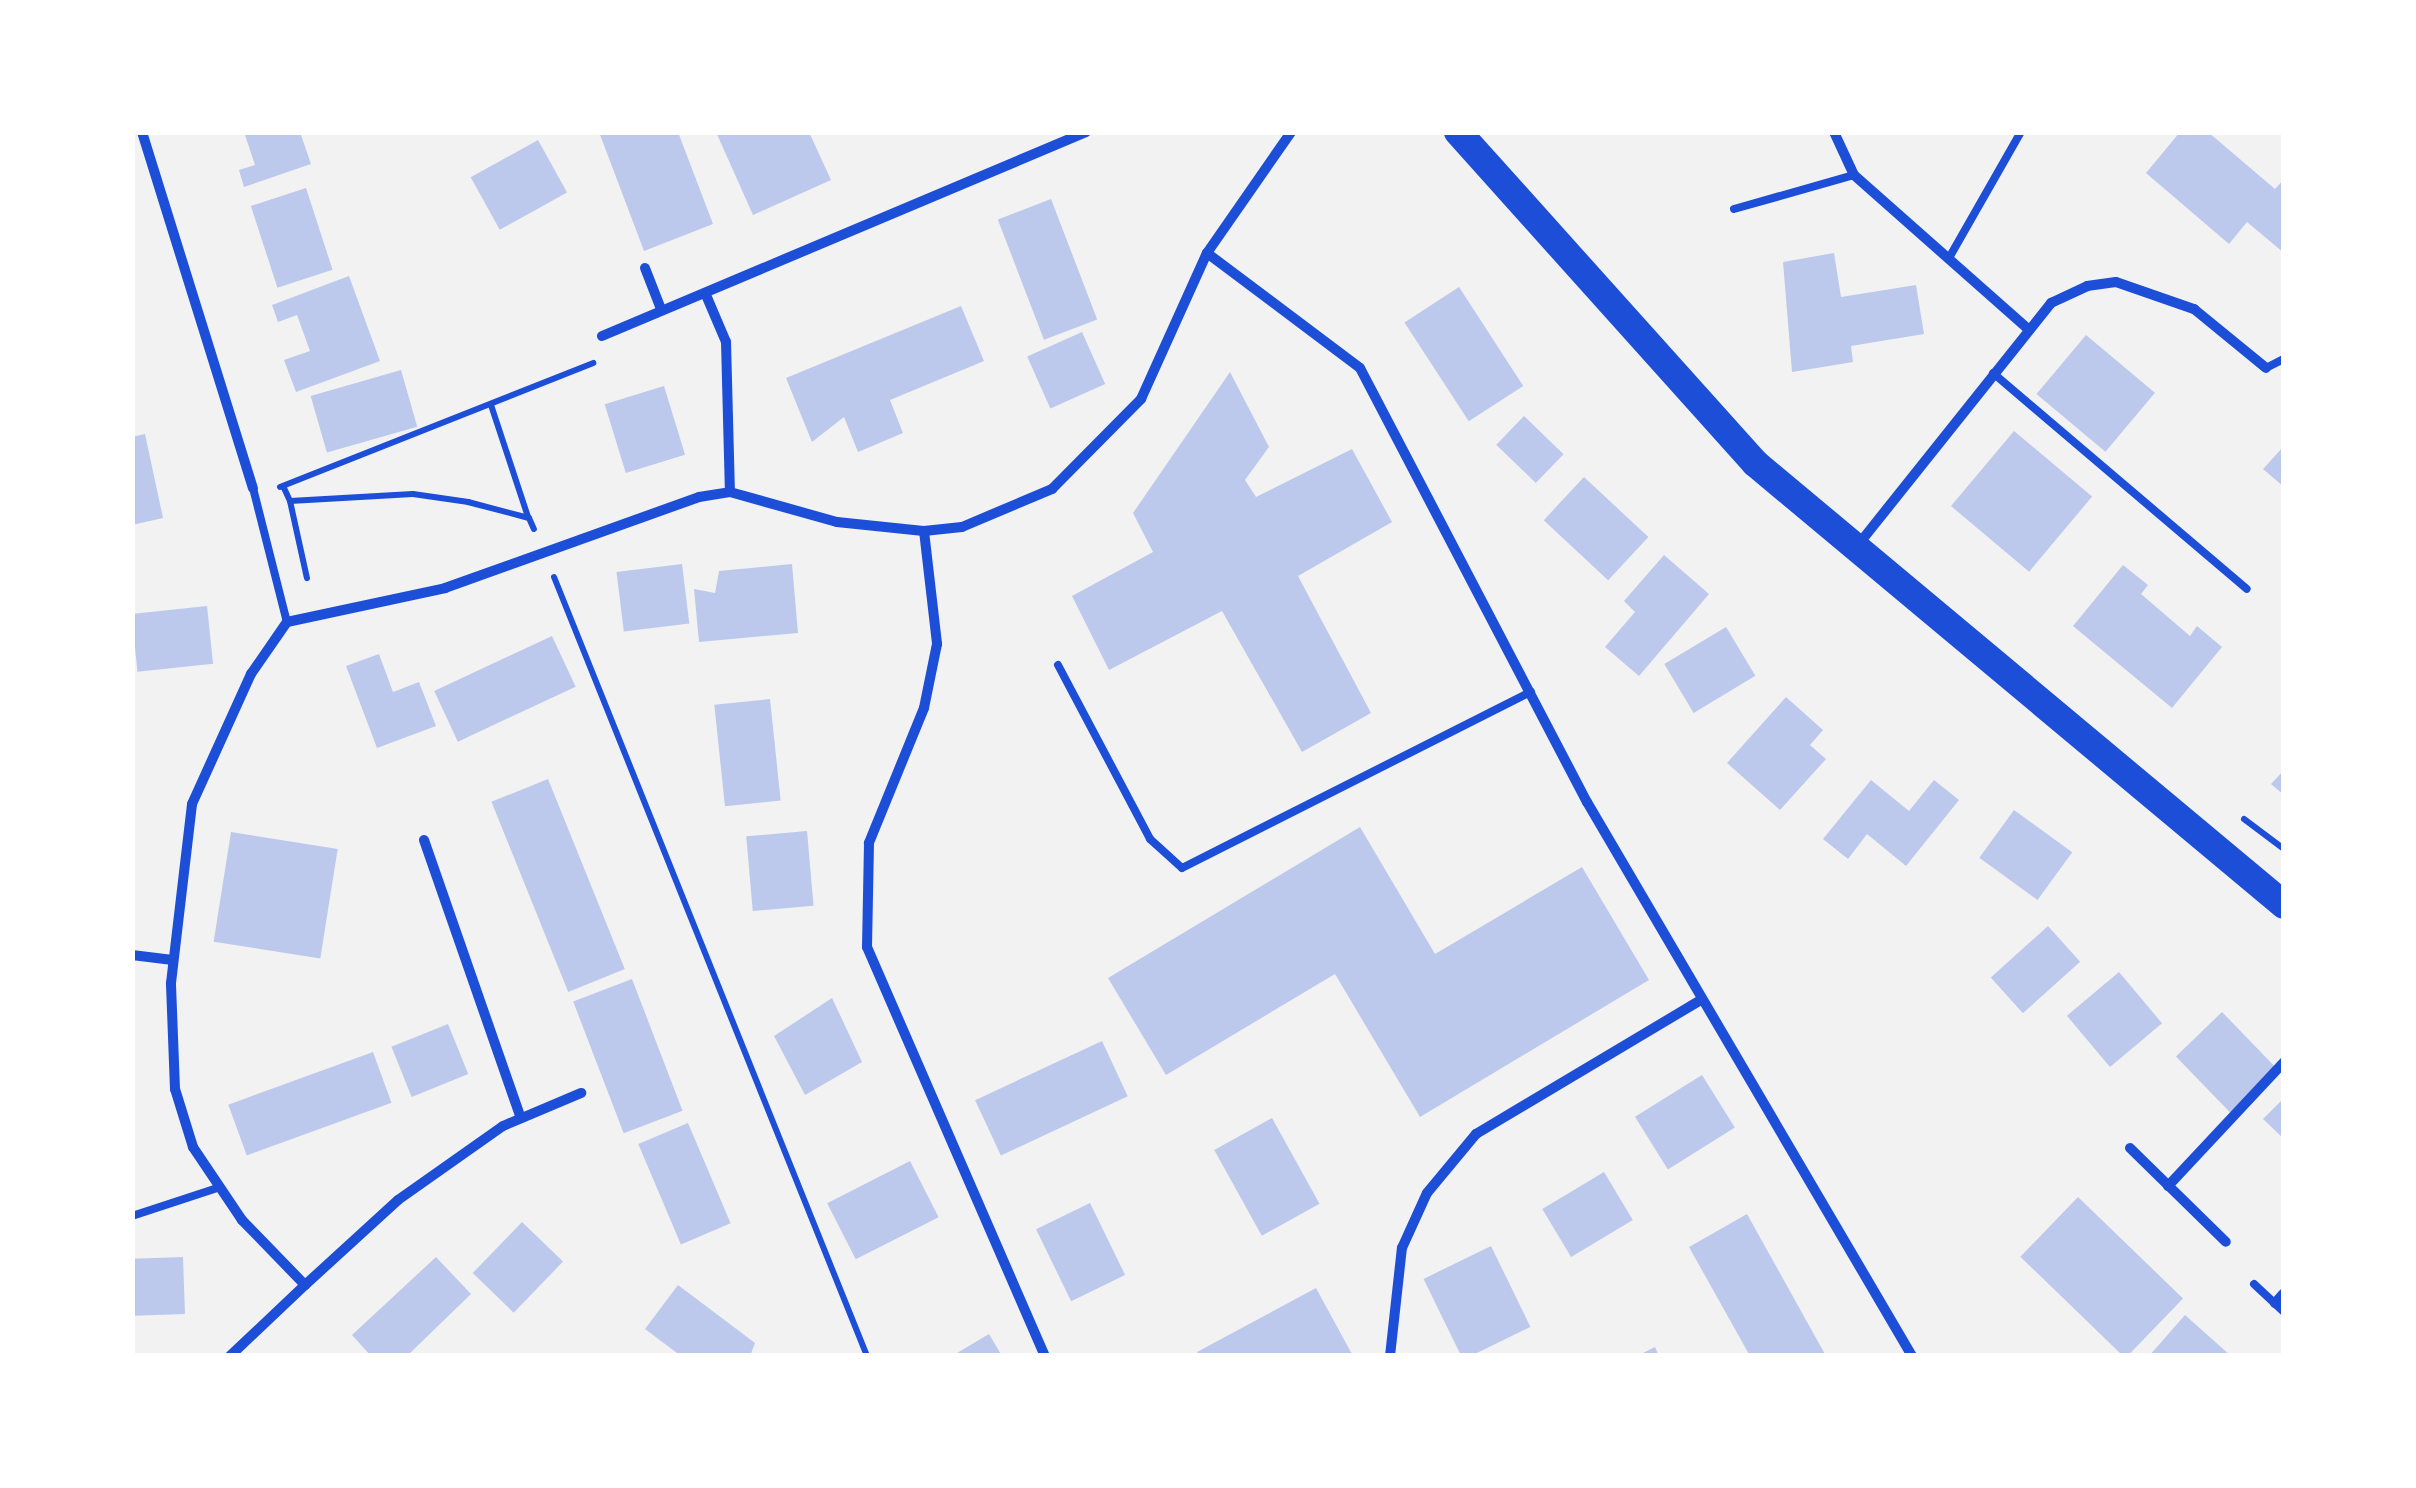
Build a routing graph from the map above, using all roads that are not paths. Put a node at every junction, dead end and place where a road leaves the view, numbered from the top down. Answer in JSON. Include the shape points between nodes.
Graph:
{"nodes":[{"id":1,"x":142,"y":132,"type":"edge"},
{"id":2,"x":1086,"y":132,"type":"edge"},
{"id":3,"x":1291,"y":132,"type":"edge"},
{"id":4,"x":1458,"y":132,"type":"edge"},
{"id":5,"x":1834,"y":132,"type":"edge"},
{"id":6,"x":2021,"y":132,"type":"edge"},
{"id":7,"x":1854,"y":175,"type":"junction"},
{"id":8,"x":1734,"y":209,"type":"dead end"},
{"id":9,"x":1207,"y":253,"type":"junction"},
{"id":10,"x":1949,"y":258,"type":"junction"},
{"id":11,"x":645,"y":268,"type":"dead end"},
{"id":12,"x":706,"y":296,"type":"junction"},
{"id":13,"x":661,"y":309,"type":"junction"},
{"id":14,"x":2029,"y":330,"type":"junction"},
{"id":15,"x":602,"y":336,"type":"road end"},
{"id":16,"x":2284,"y":359,"type":"edge"},
{"id":17,"x":2266,"y":368,"type":"joint"},
{"id":18,"x":1992,"y":374,"type":"junction"},
{"id":19,"x":252,"y":485,"type":"joint"},
{"id":20,"x":730,"y":492,"type":"junction"},
{"id":21,"x":924,"y":531,"type":"junction"},
{"id":22,"x":1854,"y":550,"type":"junction"},
{"id":23,"x":2247,"y":589,"type":"dead end"},
{"id":24,"x":287,"y":622,"type":"junction"},
{"id":25,"x":1058,"y":665,"type":"dead end"},
{"id":26,"x":1532,"y":692,"type":"junction"},
{"id":27,"x":424,"y":840,"type":"dead end"},
{"id":28,"x":2284,"y":906,"type":"edge"},
{"id":29,"x":132,"y":954,"type":"edge"},
{"id":30,"x":173,"y":960,"type":"junction"},
{"id":31,"x":1699,"y":1001,"type":"junction"},
{"id":32,"x":2284,"y":1062,"type":"edge"},
{"id":33,"x":581,"y":1093,"type":"dead end"},
{"id":34,"x":521,"y":1118,"type":"junction"},
{"id":35,"x":2130,"y":1148,"type":"dead end"},
{"id":36,"x":2168,"y":1186,"type":"junction"},
{"id":37,"x":220,"y":1187,"type":"junction"},
{"id":38,"x":132,"y":1216,"type":"edge"},
{"id":39,"x":2226,"y":1242,"type":"dead end"},
{"id":40,"x":2254,"y":1284,"type":"dead end"},
{"id":41,"x":305,"y":1285,"type":"junction"},
{"id":42,"x":2284,"y":1293,"type":"edge"},
{"id":43,"x":2275,"y":1303,"type":"junction"},
{"id":44,"x":2284,"y":1312,"type":"edge"},
{"id":45,"x":230,"y":1356,"type":"edge"},
{"id":46,"x":1045,"y":1356,"type":"edge"},
{"id":47,"x":1390,"y":1356,"type":"edge"},
{"id":48,"x":1912,"y":1356,"type":"edge"}],
"edges":[{"from":1,"to":19,"type":"street"},
{"from":2,"to":12,"type":"street"},
{"from":3,"to":9,"type":"street"},
{"from":4,"to":22,"type":"highway","via":[[1668,374]]},
{"from":5,"to":7,"type":"street"},
{"from":6,"to":10,"type":"lane"},
{"from":7,"to":8,"type":"lane"},
{"from":7,"to":10,"type":"street"},
{"from":9,"to":21,"type":"street","via":[[1142,399],[1106,442],[1024,502]]},
{"from":9,"to":26,"type":"street","via":[[1360,368]]},
{"from":10,"to":14,"type":"street"},
{"from":11,"to":13,"type":"street"},
{"from":12,"to":13,"type":"street"},
{"from":12,"to":20,"type":"street","via":[[726,342],[733,399]]},
{"from":13,"to":15,"type":"street"},
{"from":14,"to":17,"type":"street","via":[[2051,303],[2116,282],[2194,309]]},
{"from":14,"to":18,"type":"street"},
{"from":16,"to":17,"type":"lane"},
{"from":18,"to":22,"type":"street"},
{"from":18,"to":23,"type":"lane"},
{"from":19,"to":24,"type":"lane"},
{"from":20,"to":21,"type":"street","via":[[837,522]]},
{"from":20,"to":24,"type":"street","via":[[445,588]]},
{"from":21,"to":46,"type":"street","via":[[937,644],[924,708],[868,843],[867,947]]},
{"from":22,"to":28,"type":"highway"},
{"from":24,"to":30,"type":"street","via":[[251,674],[192,804]]},
{"from":25,"to":26,"type":"lane","via":[[1150,839],[1182,868]]},
{"from":26,"to":31,"type":"street"},
{"from":27,"to":34,"type":"street"},
{"from":29,"to":30,"type":"street"},
{"from":30,"to":37,"type":"street","via":[[175,1089],[193,1147]]},
{"from":31,"to":47,"type":"street","via":[[1476,1134],[1427,1193],[1402,1248]]},
{"from":31,"to":48,"type":"street"},
{"from":32,"to":36,"type":"street"},
{"from":33,"to":34,"type":"street"},
{"from":34,"to":41,"type":"street","via":[[398,1200]]},
{"from":35,"to":36,"type":"street"},
{"from":36,"to":39,"type":"street"},
{"from":37,"to":38,"type":"lane"},
{"from":37,"to":41,"type":"street"},
{"from":40,"to":43,"type":"lane"},
{"from":41,"to":45,"type":"street"},
{"from":42,"to":43,"type":"street"},
{"from":43,"to":44,"type":"lane"}]}
